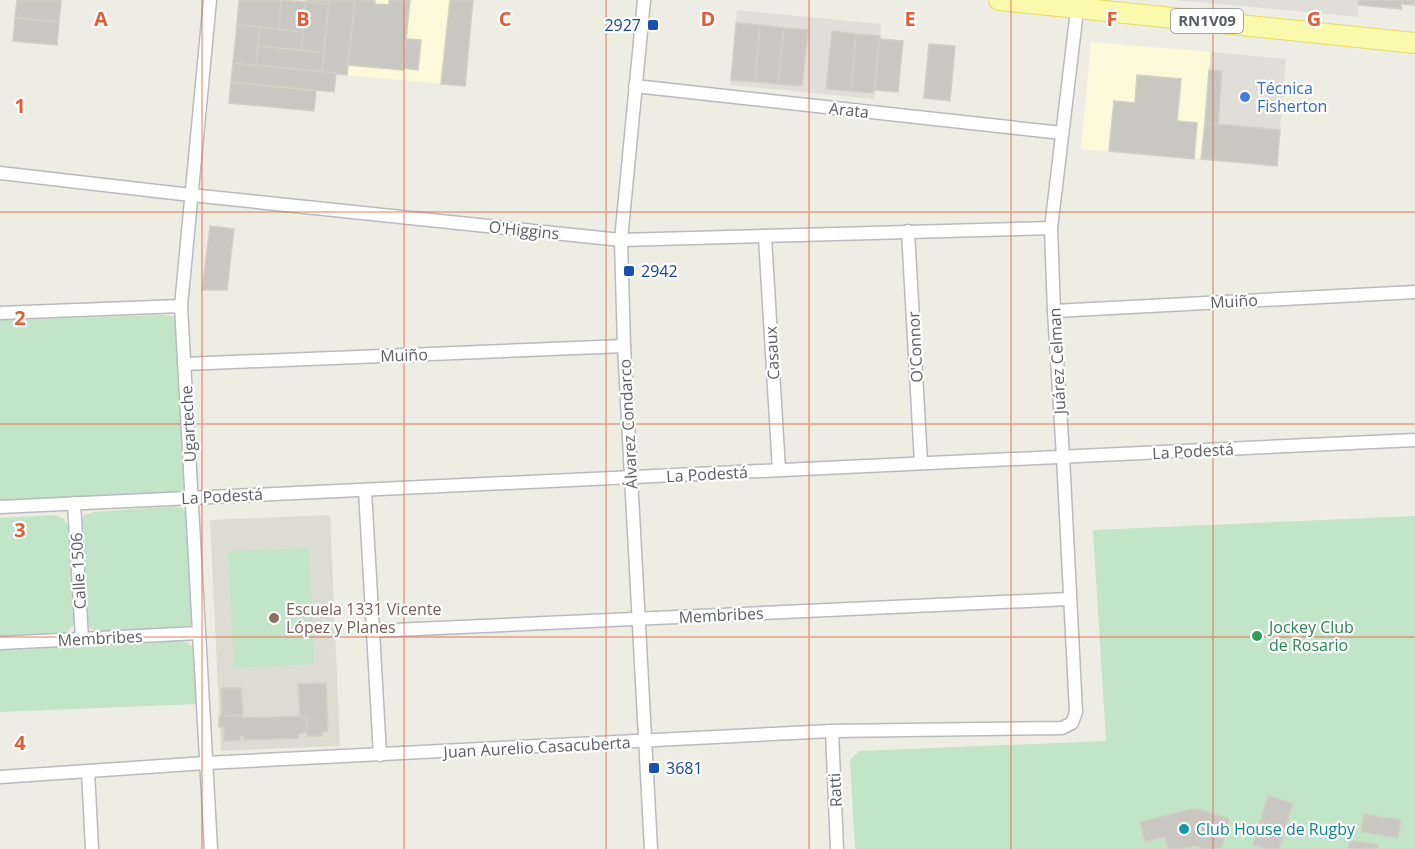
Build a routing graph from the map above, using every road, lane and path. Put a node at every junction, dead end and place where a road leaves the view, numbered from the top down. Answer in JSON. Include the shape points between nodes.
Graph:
{"nodes":[{"id":1,"x":210,"y":0,"type":"edge"},
{"id":2,"x":644,"y":0,"type":"edge"},
{"id":3,"x":999,"y":0,"type":"edge"},
{"id":4,"x":1078,"y":4,"type":"edge"},
{"id":5,"x":1415,"y":43,"type":"edge"},
{"id":6,"x":635,"y":86,"type":"junction"},
{"id":7,"x":1062,"y":133,"type":"junction"},
{"id":8,"x":0,"y":172,"type":"edge"},
{"id":9,"x":191,"y":195,"type":"junction"},
{"id":10,"x":1050,"y":228,"type":"junction"},
{"id":11,"x":908,"y":231,"type":"junction"},
{"id":12,"x":765,"y":237,"type":"junction"},
{"id":13,"x":621,"y":240,"type":"junction"},
{"id":14,"x":1415,"y":292,"type":"edge"},
{"id":15,"x":181,"y":306,"type":"junction"},
{"id":16,"x":1054,"y":311,"type":"junction"},
{"id":17,"x":0,"y":313,"type":"edge"},
{"id":18,"x":624,"y":346,"type":"junction"},
{"id":19,"x":184,"y":364,"type":"junction"},
{"id":20,"x":1415,"y":440,"type":"edge"},
{"id":21,"x":1063,"y":457,"type":"junction"},
{"id":22,"x":921,"y":463,"type":"junction"},
{"id":23,"x":779,"y":470,"type":"junction"},
{"id":24,"x":631,"y":477,"type":"junction"},
{"id":25,"x":365,"y":490,"type":"junction"},
{"id":26,"x":192,"y":498,"type":"junction"},
{"id":27,"x":74,"y":503,"type":"junction"},
{"id":28,"x":0,"y":507,"type":"edge"},
{"id":29,"x":1069,"y":599,"type":"junction"},
{"id":30,"x":638,"y":619,"type":"junction"},
{"id":31,"x":372,"y":631,"type":"junction"},
{"id":32,"x":199,"y":633,"type":"junction"},
{"id":33,"x":82,"y":639,"type":"junction"},
{"id":34,"x":0,"y":643,"type":"edge"},
{"id":35,"x":1072,"y":723,"type":"joint"},
{"id":36,"x":832,"y":731,"type":"junction"},
{"id":37,"x":645,"y":741,"type":"junction"},
{"id":38,"x":380,"y":754,"type":"junction"},
{"id":39,"x":206,"y":763,"type":"junction"},
{"id":40,"x":88,"y":771,"type":"junction"},
{"id":41,"x":0,"y":777,"type":"edge"},
{"id":42,"x":92,"y":849,"type":"edge"},
{"id":43,"x":211,"y":849,"type":"edge"},
{"id":44,"x":651,"y":849,"type":"edge"},
{"id":45,"x":837,"y":849,"type":"edge"}],
"edges":[{"from":1,"to":9,"type":"street","name":"Ugarteche"},
{"from":2,"to":6,"type":"street","name":"Álvarez Condarco"},
{"from":3,"to":4,"type":"main road","number":"RN1V09"},
{"from":4,"to":5,"type":"main road","number":"RN1V09"},
{"from":4,"to":7,"type":"street","name":"Juárez Celman"},
{"from":6,"to":7,"type":"street","name":"Arata"},
{"from":6,"to":13,"type":"street","name":"Álvarez Condarco"},
{"from":7,"to":10,"type":"street","name":"Juárez Celman"},
{"from":8,"to":9,"type":"street","name":"O'Higgins"},
{"from":9,"to":13,"type":"street","name":"O'Higgins"},
{"from":9,"to":15,"type":"street","name":"Ugarteche"},
{"from":10,"to":11,"type":"street","name":"O'Higgins"},
{"from":10,"to":16,"type":"street","name":"Juárez Celman"},
{"from":11,"to":12,"type":"street","name":"O'Higgins"},
{"from":11,"to":22,"type":"street","name":"O'Connor"},
{"from":12,"to":13,"type":"street","name":"O'Higgins"},
{"from":12,"to":23,"type":"street","name":"Casaux"},
{"from":13,"to":18,"type":"street","name":"Álvarez Condarco"},
{"from":14,"to":16,"type":"street","name":"Muiño"},
{"from":15,"to":17,"type":"street"},
{"from":15,"to":19,"type":"street","name":"Ugarteche"},
{"from":16,"to":21,"type":"street","name":"Juárez Celman"},
{"from":18,"to":19,"type":"street","name":"Muiño"},
{"from":18,"to":24,"type":"street","name":"Álvarez Condarco"},
{"from":19,"to":26,"type":"street","name":"Ugarteche"},
{"from":20,"to":21,"type":"street","name":"La Podestá"},
{"from":21,"to":22,"type":"street","name":"La Podestá"},
{"from":21,"to":29,"type":"street","name":"Juárez Celman"},
{"from":22,"to":23,"type":"street","name":"La Podestá"},
{"from":23,"to":24,"type":"street","name":"La Podestá"},
{"from":24,"to":25,"type":"street","name":"La Podestá"},
{"from":24,"to":30,"type":"street","name":"Álvarez Condarco"},
{"from":25,"to":26,"type":"street","name":"La Podestá"},
{"from":25,"to":31,"type":"street"},
{"from":26,"to":27,"type":"street","name":"La Podestá"},
{"from":26,"to":32,"type":"street","name":"Ugarteche"},
{"from":27,"to":28,"type":"street","name":"La Podestá"},
{"from":27,"to":33,"type":"street","name":"Calle 1506"},
{"from":29,"to":30,"type":"street","name":"Membribes"},
{"from":29,"to":35,"type":"street","name":"Juárez Celman","via":[[1076,712]]},
{"from":30,"to":31,"type":"street","name":"Membribes"},
{"from":30,"to":37,"type":"street","name":"Álvarez Condarco"},
{"from":31,"to":38,"type":"street"},
{"from":32,"to":33,"type":"street","name":"Membribes"},
{"from":32,"to":39,"type":"street","name":"Ugarteche"},
{"from":33,"to":34,"type":"street","name":"Membribes"},
{"from":35,"to":36,"type":"street","name":"Juan Aurelio Casacuberta","via":[[1062,728]]},
{"from":36,"to":37,"type":"street","name":"Juan Aurelio Casacuberta"},
{"from":36,"to":45,"type":"street","name":"Ratti"},
{"from":37,"to":38,"type":"street","name":"Juan Aurelio Casacuberta"},
{"from":37,"to":44,"type":"street","name":"Álvarez Condarco"},
{"from":38,"to":39,"type":"street","name":"Juan Aurelio Casacuberta"},
{"from":39,"to":40,"type":"street","name":"Juan Aurelio Casacuberta"},
{"from":39,"to":43,"type":"street","name":"Ugarteche"},
{"from":40,"to":41,"type":"street","name":"Juan Aurelio Casacuberta"},
{"from":40,"to":42,"type":"street"}]}
